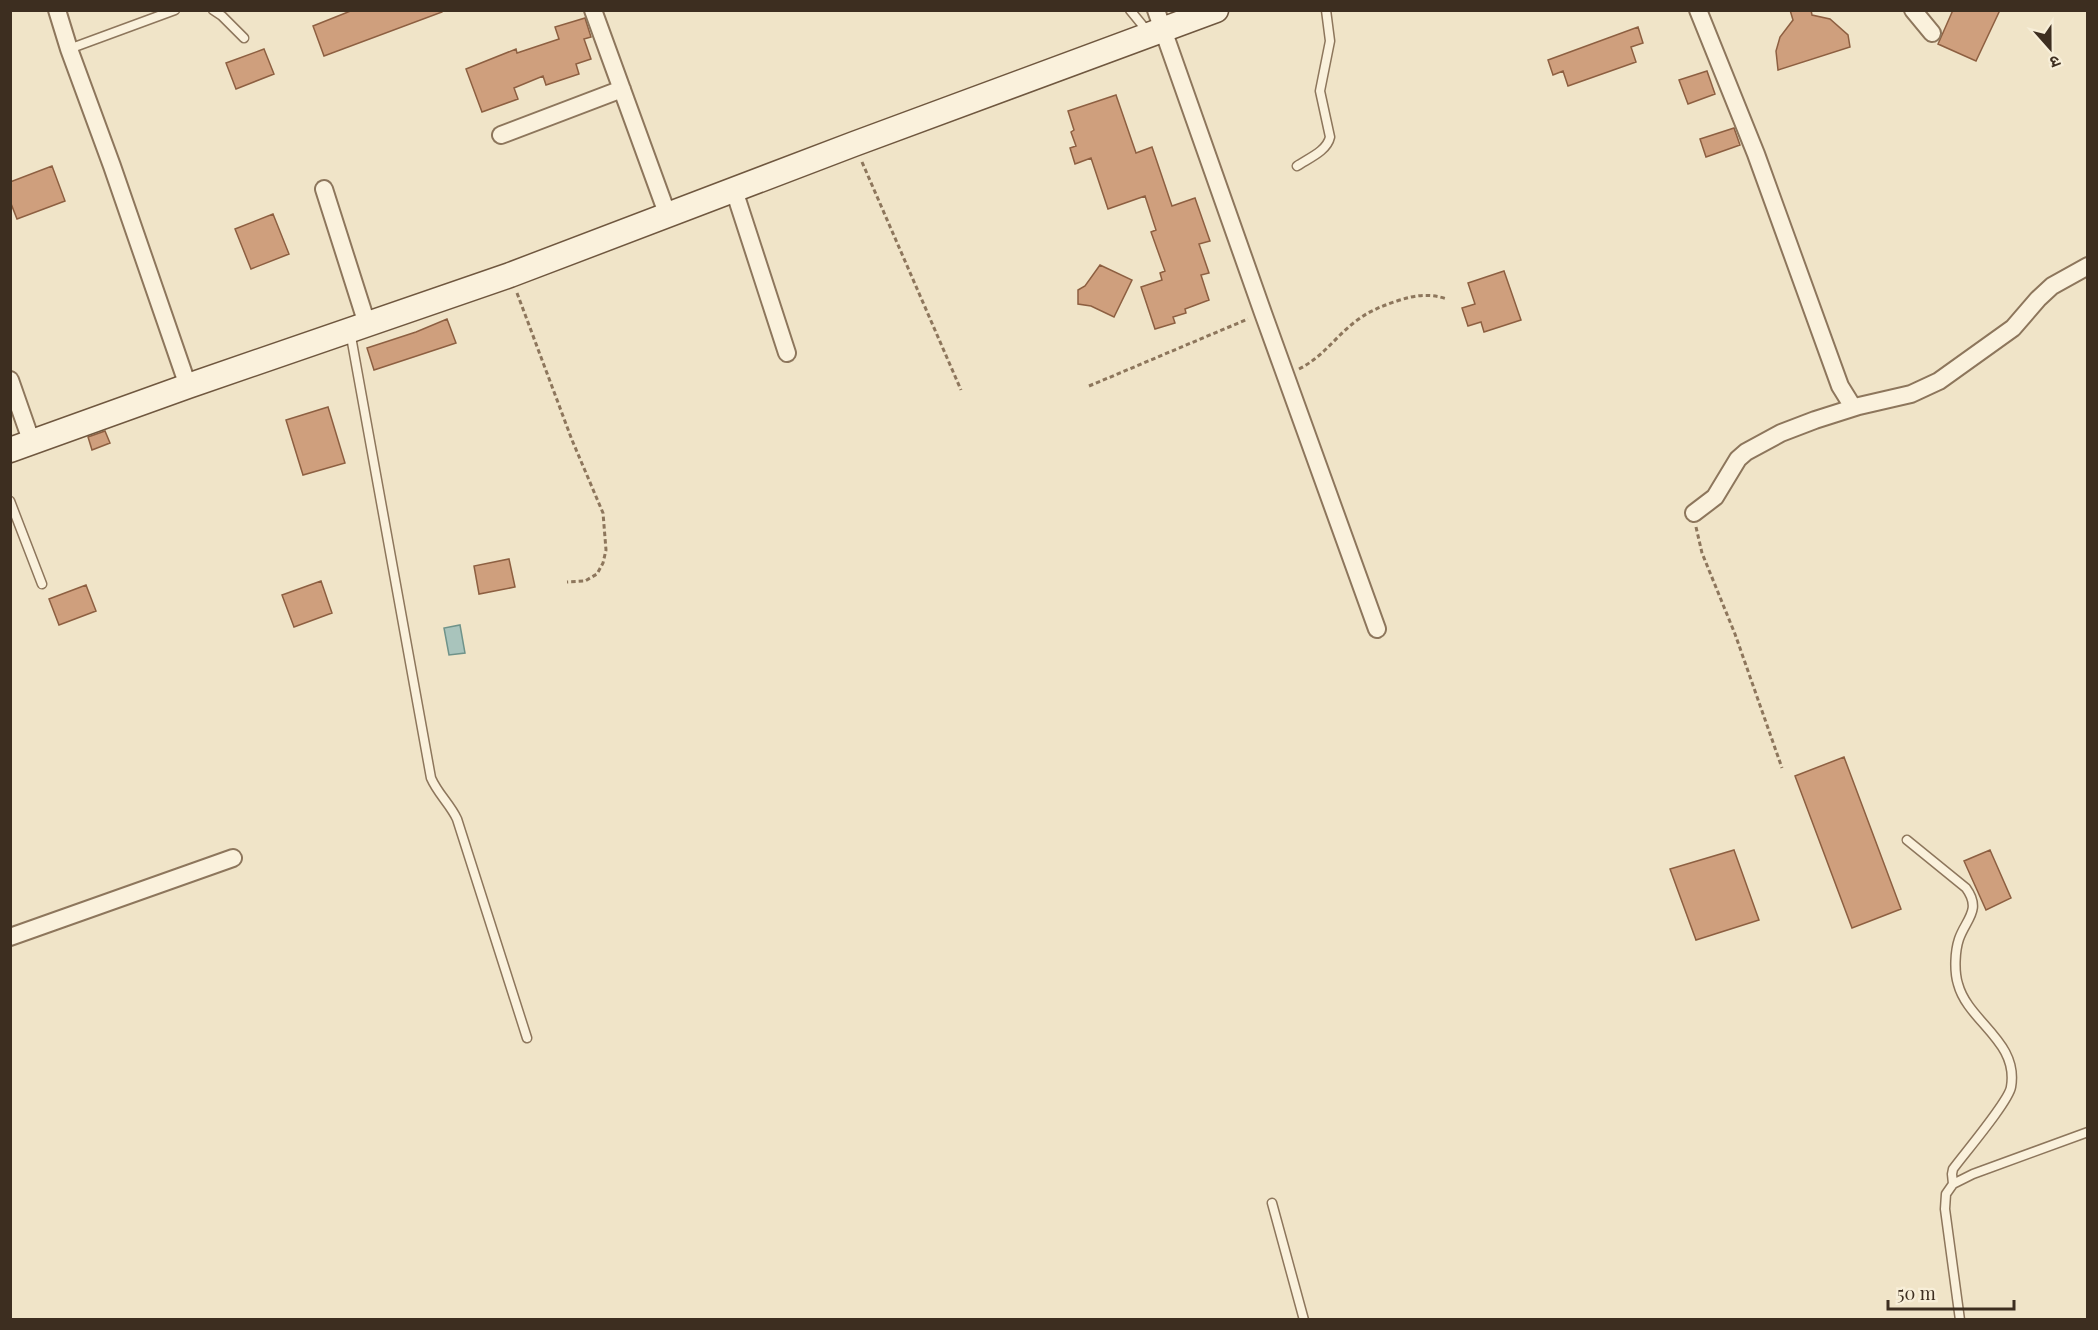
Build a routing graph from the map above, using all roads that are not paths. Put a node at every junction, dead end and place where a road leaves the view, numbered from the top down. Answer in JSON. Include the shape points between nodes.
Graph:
{"nodes":[{"id":1,"x":57,"y":10,"type":"edge"},
{"id":2,"x":175,"y":10,"type":"edge"},
{"id":3,"x":213,"y":10,"type":"edge"},
{"id":4,"x":593,"y":10,"type":"edge"},
{"id":5,"x":1130,"y":10,"type":"edge"},
{"id":6,"x":1216,"y":10,"type":"edge"},
{"id":7,"x":1326,"y":10,"type":"edge"},
{"id":8,"x":1698,"y":10,"type":"edge"},
{"id":9,"x":1913,"y":10,"type":"edge"},
{"id":10,"x":1156,"y":25,"type":"edge"},
{"id":11,"x":1932,"y":33,"type":"dead end"},
{"id":12,"x":244,"y":38,"type":"dead end"},
{"id":13,"x":69,"y":49,"type":"junction"},
{"id":14,"x":621,"y":89,"type":"junction"},
{"id":15,"x":501,"y":135,"type":"dead end"},
{"id":16,"x":1297,"y":166,"type":"dead end"},
{"id":17,"x":324,"y":189,"type":"dead end"},
{"id":18,"x":734,"y":190,"type":"junction"},
{"id":19,"x":668,"y":216,"type":"junction"},
{"id":20,"x":2088,"y":267,"type":"edge"},
{"id":21,"x":359,"y":327,"type":"junction"},
{"id":22,"x":787,"y":352,"type":"dead end"},
{"id":23,"x":10,"y":380,"type":"edge"},
{"id":24,"x":188,"y":386,"type":"junction"},
{"id":25,"x":1853,"y":407,"type":"junction"},
{"id":26,"x":21,"y":446,"type":"edge"},
{"id":27,"x":10,"y":501,"type":"edge"},
{"id":28,"x":1694,"y":513,"type":"road end"},
{"id":29,"x":42,"y":584,"type":"dead end"},
{"id":30,"x":1377,"y":628,"type":"dead end"},
{"id":31,"x":1907,"y":840,"type":"dead end"},
{"id":32,"x":233,"y":858,"type":"dead end"},
{"id":33,"x":10,"y":937,"type":"edge"},
{"id":34,"x":527,"y":1038,"type":"dead end"},
{"id":35,"x":2088,"y":1132,"type":"edge"},
{"id":36,"x":1953,"y":1184,"type":"junction"},
{"id":37,"x":1272,"y":1203,"type":"dead end"},
{"id":38,"x":1304,"y":1320,"type":"edge"},
{"id":39,"x":1960,"y":1320,"type":"edge"}],
"edges":[{"from":1,"to":13,"type":"street"},
{"from":2,"to":13,"type":"lane"},
{"from":3,"to":12,"type":"lane"},
{"from":4,"to":14,"type":"street"},
{"from":5,"to":10,"type":"lane"},
{"from":6,"to":10,"type":"street"},
{"from":7,"to":16,"type":"lane","via":[[1330,41],[1320,91],[1330,137],[1323,149]]},
{"from":8,"to":25,"type":"street","via":[[1756,154],[1840,386]]},
{"from":9,"to":11,"type":"street"},
{"from":10,"to":18,"type":"street"},
{"from":10,"to":30,"type":"street"},
{"from":13,"to":24,"type":"street"},
{"from":14,"to":15,"type":"street"},
{"from":14,"to":19,"type":"street"},
{"from":17,"to":21,"type":"street"},
{"from":18,"to":19,"type":"street"},
{"from":18,"to":22,"type":"street"},
{"from":19,"to":21,"type":"street"},
{"from":20,"to":25,"type":"street","via":[[2052,286],[2013,328],[1939,381],[1911,394]]},
{"from":21,"to":24,"type":"street"},
{"from":21,"to":34,"type":"lane","via":[[431,778],[457,819]]},
{"from":23,"to":26,"type":"street"},
{"from":24,"to":26,"type":"street"},
{"from":25,"to":28,"type":"street","via":[[1781,433],[1746,452],[1715,497]]},
{"from":27,"to":29,"type":"lane"},
{"from":31,"to":36,"type":"lane","via":[[1970,894],[1972,914],[1957,946],[1958,985],[1970,1007],[2001,1043],[2011,1071],[2010,1092],[1953,1169]]},
{"from":32,"to":33,"type":"street"},
{"from":35,"to":36,"type":"lane"},
{"from":36,"to":39,"type":"lane","via":[[1946,1194],[1945,1209]]},
{"from":37,"to":38,"type":"lane"}]}
